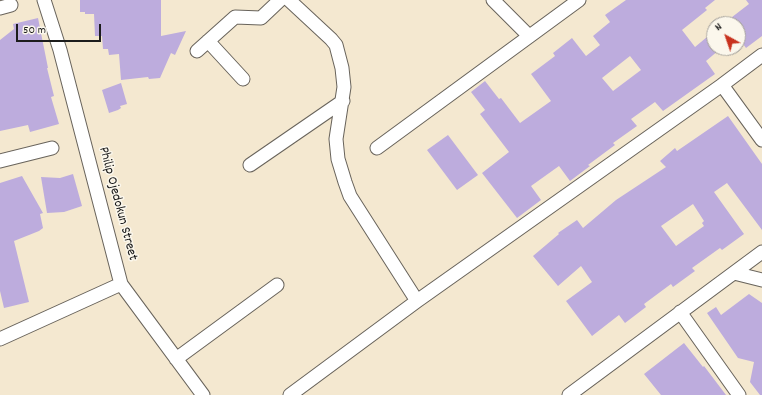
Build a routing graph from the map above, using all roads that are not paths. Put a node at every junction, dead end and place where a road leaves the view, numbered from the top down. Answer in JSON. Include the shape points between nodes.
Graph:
{"nodes":[{"id":1,"x":44,"y":0,"type":"edge"},
{"id":2,"x":280,"y":0,"type":"edge"},
{"id":3,"x":289,"y":0,"type":"edge"},
{"id":4,"x":493,"y":0,"type":"edge"},
{"id":5,"x":579,"y":0,"type":"edge"},
{"id":6,"x":529,"y":36,"type":"junction"},
{"id":7,"x":208,"y":41,"type":"junction"},
{"id":8,"x":197,"y":51,"type":"dead end"},
{"id":9,"x":762,"y":55,"type":"edge"},
{"id":10,"x":243,"y":79,"type":"dead end"},
{"id":11,"x":722,"y":85,"type":"junction"},
{"id":12,"x":343,"y":100,"type":"junction"},
{"id":13,"x":762,"y":140,"type":"edge"},
{"id":14,"x":52,"y":148,"type":"dead end"},
{"id":15,"x":376,"y":148,"type":"dead end"},
{"id":16,"x":0,"y":161,"type":"edge"},
{"id":17,"x":250,"y":165,"type":"dead end"},
{"id":18,"x":762,"y":252,"type":"edge"},
{"id":19,"x":734,"y":273,"type":"junction"},
{"id":20,"x":762,"y":280,"type":"edge"},
{"id":21,"x":121,"y":284,"type":"junction"},
{"id":22,"x":277,"y":284,"type":"dead end"},
{"id":23,"x":418,"y":300,"type":"junction"},
{"id":24,"x":680,"y":312,"type":"junction"},
{"id":25,"x":0,"y":339,"type":"edge"},
{"id":26,"x":176,"y":359,"type":"junction"},
{"id":27,"x":203,"y":395,"type":"edge"},
{"id":28,"x":290,"y":395,"type":"edge"},
{"id":29,"x":569,"y":395,"type":"edge"},
{"id":30,"x":739,"y":395,"type":"edge"}],
"edges":[{"from":1,"to":21,"type":"street","name":"Philip Ojedokun Street","via":[[60,50]]},
{"from":2,"to":7,"type":"street","via":[[261,18],[235,17]]},
{"from":3,"to":12,"type":"street","via":[[336,45],[344,87]]},
{"from":4,"to":6,"type":"street"},
{"from":5,"to":6,"type":"street"},
{"from":6,"to":15,"type":"street"},
{"from":7,"to":8,"type":"street"},
{"from":7,"to":10,"type":"street"},
{"from":9,"to":11,"type":"street"},
{"from":11,"to":13,"type":"street"},
{"from":11,"to":23,"type":"street"},
{"from":12,"to":17,"type":"street"},
{"from":12,"to":23,"type":"street","via":[[336,139],[338,159],[350,196]]},
{"from":14,"to":16,"type":"street"},
{"from":18,"to":19,"type":"street"},
{"from":19,"to":20,"type":"street"},
{"from":19,"to":24,"type":"street"},
{"from":21,"to":25,"type":"street"},
{"from":21,"to":26,"type":"street","name":"Philip Ojedokun Street"},
{"from":22,"to":26,"type":"street"},
{"from":23,"to":28,"type":"street"},
{"from":24,"to":29,"type":"street"},
{"from":24,"to":30,"type":"street"},
{"from":26,"to":27,"type":"street","name":"Philip Ojedokun Street"}]}
